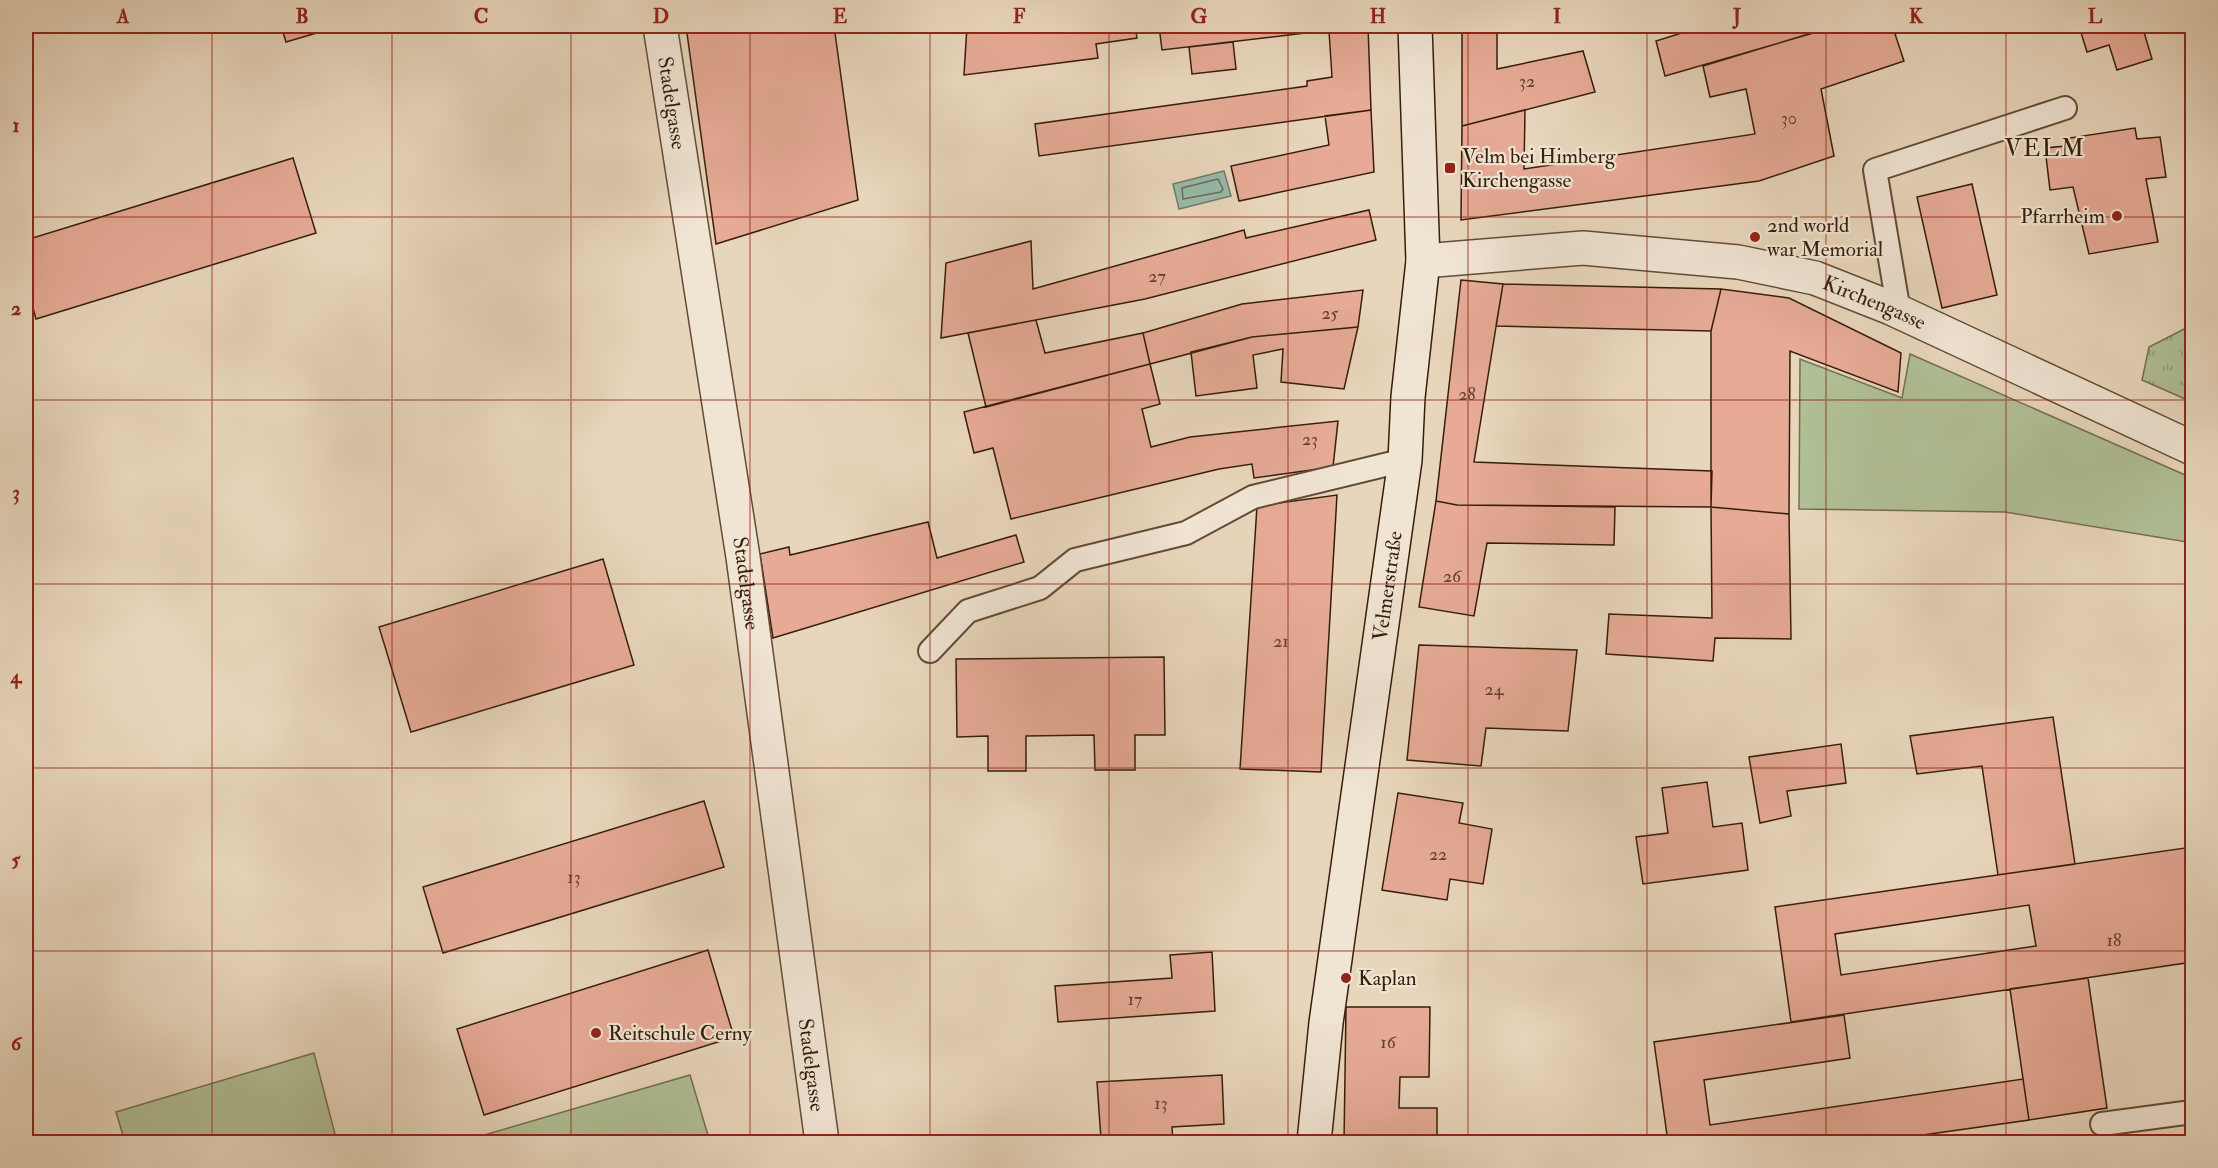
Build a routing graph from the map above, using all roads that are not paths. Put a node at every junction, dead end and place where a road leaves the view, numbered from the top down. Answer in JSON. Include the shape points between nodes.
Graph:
{"nodes":[{"id":1,"x":660,"y":26,"type":"edge"},
{"id":2,"x":1415,"y":26,"type":"edge"},
{"id":3,"x":2065,"y":108,"type":"dead end"},
{"id":4,"x":1423,"y":261,"type":"junction"},
{"id":5,"x":1899,"y":312,"type":"junction"},
{"id":6,"x":2193,"y":448,"type":"edge"},
{"id":7,"x":1405,"y":460,"type":"junction"},
{"id":8,"x":930,"y":651,"type":"dead end"},
{"id":9,"x":2193,"y":1112,"type":"edge"},
{"id":10,"x":2102,"y":1124,"type":"dead end"},
{"id":11,"x":822,"y":1143,"type":"edge"},
{"id":12,"x":1314,"y":1143,"type":"edge"}],
"edges":[{"from":1,"to":11,"type":"street","name":"Stadelgasse","via":[[743,557]]},
{"from":2,"to":4,"type":"street","name":"Velmerstraße"},
{"from":3,"to":5,"type":"lane","via":[[1875,170]]},
{"from":4,"to":5,"type":"street","name":"Kirchengasse","via":[[1583,248],[1738,262],[1815,278]]},
{"from":4,"to":7,"type":"street","name":"Velmerstraße"},
{"from":5,"to":6,"type":"street","name":"Kirchengasse"},
{"from":7,"to":8,"type":"lane","via":[[1253,497],[1186,533],[1075,560],[1040,588],[968,611]]},
{"from":7,"to":12,"type":"street","name":"Velmerstraße","via":[[1326,1023]]},
{"from":9,"to":10,"type":"lane"}]}
